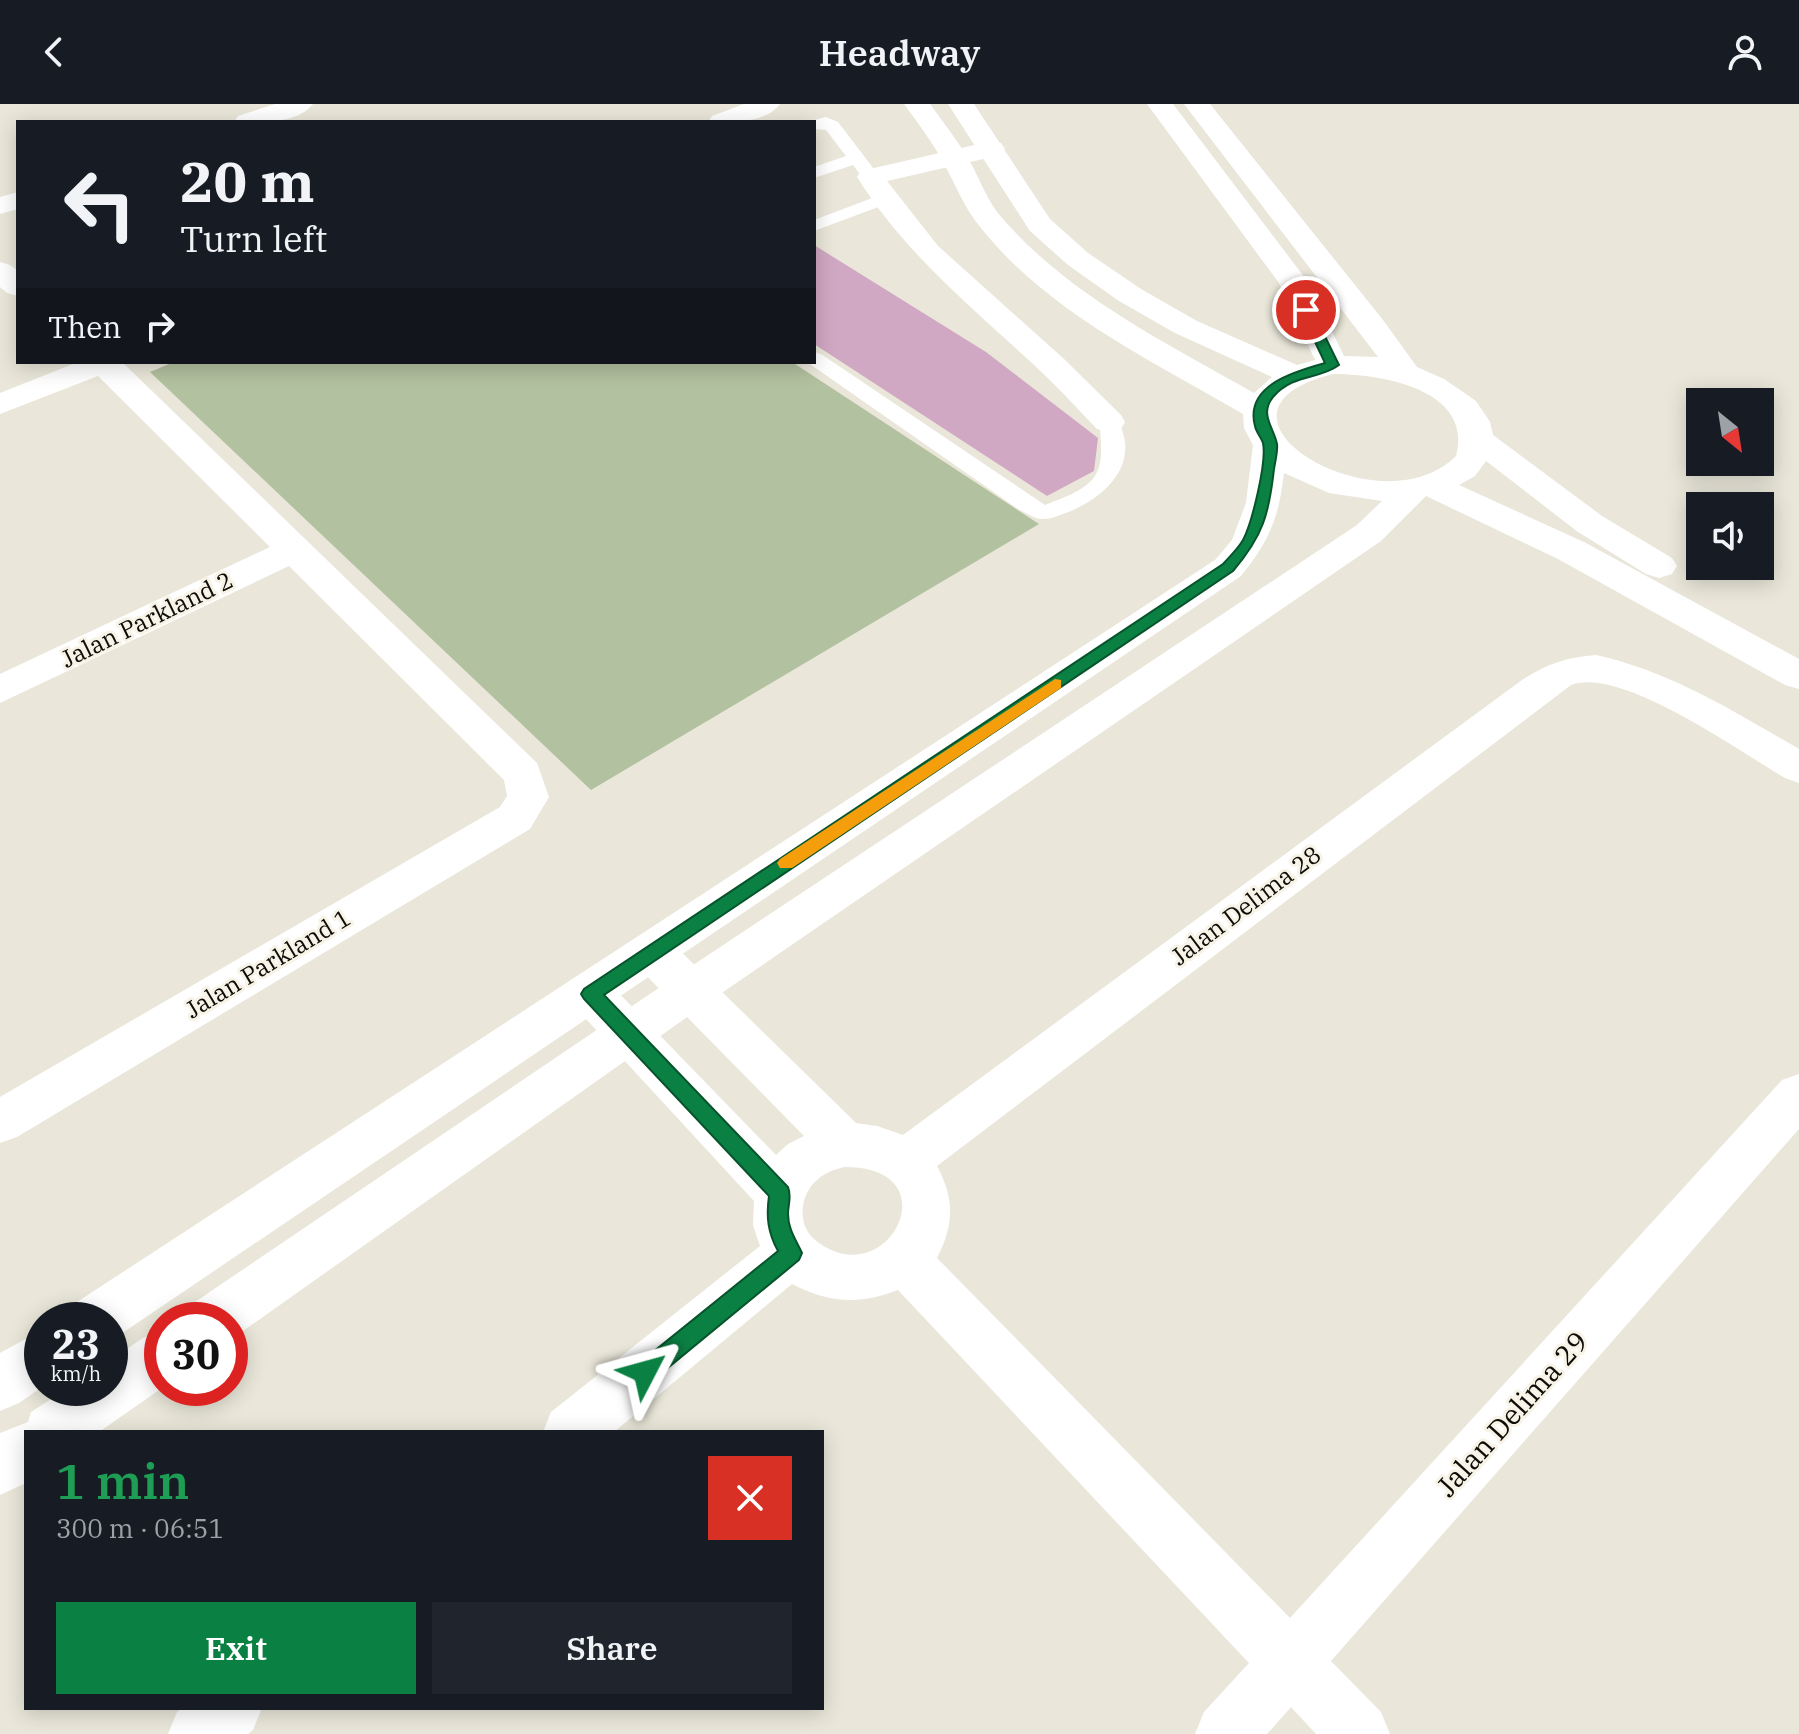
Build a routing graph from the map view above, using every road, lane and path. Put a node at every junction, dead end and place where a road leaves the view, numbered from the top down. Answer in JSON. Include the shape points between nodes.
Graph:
{"nodes":[{"id":1,"x":300,"y":104,"type":"edge"},
{"id":2,"x":767,"y":104,"type":"edge"},
{"id":3,"x":917,"y":104,"type":"edge"},
{"id":4,"x":961,"y":104,"type":"edge"},
{"id":5,"x":1160,"y":104,"type":"edge"},
{"id":6,"x":1197,"y":104,"type":"edge"},
{"id":7,"x":253,"y":120,"type":"edge"},
{"id":8,"x":726,"y":120,"type":"edge"},
{"id":9,"x":816,"y":124,"type":"edge"},
{"id":10,"x":992,"y":149,"type":"junction"},
{"id":11,"x":953,"y":156,"type":"junction"},
{"id":12,"x":816,"y":173,"type":"edge"},
{"id":13,"x":870,"y":178,"type":"junction"},
{"id":14,"x":816,"y":224,"type":"edge"},
{"id":15,"x":0,"y":271,"type":"edge"},
{"id":16,"x":16,"y":285,"type":"edge"},
{"id":17,"x":816,"y":359,"type":"edge"},
{"id":18,"x":99,"y":364,"type":"edge"},
{"id":19,"x":106,"y":364,"type":"edge"},
{"id":20,"x":1333,"y":365,"type":"junction"},
{"id":21,"x":1405,"y":373,"type":"junction"},
{"id":22,"x":1293,"y":375,"type":"junction"},
{"id":23,"x":0,"y":404,"type":"edge"},
{"id":24,"x":1109,"y":422,"type":"joint"},
{"id":25,"x":1265,"y":427,"type":"junction"},
{"id":26,"x":1478,"y":439,"type":"junction"},
{"id":27,"x":1422,"y":487,"type":"junction"},
{"id":28,"x":294,"y":550,"type":"junction"},
{"id":29,"x":1799,"y":644,"type":"edge"},
{"id":30,"x":1799,"y":676,"type":"edge"},
{"id":31,"x":0,"y":690,"type":"edge"},
{"id":32,"x":1799,"y":768,"type":"edge"},
{"id":33,"x":652,"y":952,"type":"junction"},
{"id":34,"x":691,"y":990,"type":"junction"},
{"id":35,"x":591,"y":994,"type":"junction"},
{"id":36,"x":628,"y":1034,"type":"junction"},
{"id":37,"x":1799,"y":1095,"type":"edge"},
{"id":38,"x":0,"y":1122,"type":"edge"},
{"id":39,"x":845,"y":1145,"type":"junction"},
{"id":40,"x":905,"y":1162,"type":"junction"},
{"id":41,"x":780,"y":1194,"type":"junction"},
{"id":42,"x":791,"y":1253,"type":"junction"},
{"id":43,"x":904,"y":1260,"type":"junction"},
{"id":44,"x":123,"y":1302,"type":"edge"},
{"id":45,"x":240,"y":1302,"type":"edge"},
{"id":46,"x":24,"y":1368,"type":"edge"},
{"id":47,"x":144,"y":1368,"type":"edge"},
{"id":48,"x":0,"y":1384,"type":"edge"},
{"id":49,"x":54,"y":1430,"type":"edge"},
{"id":50,"x":573,"y":1430,"type":"edge"},
{"id":51,"x":24,"y":1450,"type":"edge"},
{"id":52,"x":0,"y":1467,"type":"edge"},
{"id":53,"x":1290,"y":1662,"type":"junction"},
{"id":54,"x":229,"y":1710,"type":"edge"},
{"id":55,"x":199,"y":1734,"type":"edge"},
{"id":56,"x":1226,"y":1734,"type":"edge"},
{"id":57,"x":1359,"y":1734,"type":"edge"}],
"edges":[{"from":1,"to":7,"type":"street"},
{"from":2,"to":8,"type":"street"},
{"from":3,"to":11,"type":"street"},
{"from":4,"to":10,"type":"street"},
{"from":5,"to":20,"type":"street","via":[[1293,282]]},
{"from":6,"to":21,"type":"street"},
{"from":9,"to":13,"type":"lane","via":[[832,126]]},
{"from":10,"to":11,"type":"street"},
{"from":10,"to":22,"type":"street","via":[[1040,225],[1078,259],[1186,327]]},
{"from":11,"to":13,"type":"street"},
{"from":11,"to":25,"type":"street","via":[[988,220],[1022,258],[1083,306]]},
{"from":12,"to":13,"type":"lane"},
{"from":13,"to":14,"type":"lane"},
{"from":13,"to":24,"type":"street","via":[[907,230],[956,282],[1045,358]]},
{"from":15,"to":16,"type":"street"},
{"from":17,"to":24,"type":"lane","via":[[1044,513],[1065,507],[1101,483],[1114,457]]},
{"from":18,"to":23,"type":"street"},
{"from":19,"to":28,"type":"street"},
{"from":20,"to":21,"type":"street"},
{"from":20,"to":22,"type":"street"},
{"from":21,"to":26,"type":"street","via":[[1458,401],[1472,419]]},
{"from":22,"to":25,"type":"street","via":[[1266,396]]},
{"from":25,"to":27,"type":"street","via":[[1289,462],[1316,476],[1381,490]]},
{"from":25,"to":33,"type":"street","via":[[1263,503],[1249,543],[1228,568]]},
{"from":26,"to":27,"type":"street","via":[[1472,458],[1455,474]]},
{"from":26,"to":29,"type":"street","via":[[1590,524]]},
{"from":27,"to":30,"type":"street","via":[[1526,526]]},
{"from":27,"to":34,"type":"street","via":[[1369,533]]},
{"from":28,"to":31,"type":"street","name":"Jalan Parkland 2"},
{"from":28,"to":38,"type":"street","name":"Jalan Parkland 1","via":[[523,774],[528,797],[515,818]]},
{"from":32,"to":40,"type":"street","name":"Jalan Delima 28","via":[[1660,688],[1618,671],[1595,667],[1563,674]]},
{"from":33,"to":34,"type":"street"},
{"from":33,"to":35,"type":"street"},
{"from":34,"to":36,"type":"street"},
{"from":34,"to":39,"type":"street"},
{"from":35,"to":36,"type":"street"},
{"from":35,"to":44,"type":"street"},
{"from":36,"to":41,"type":"street"},
{"from":36,"to":45,"type":"street"},
{"from":37,"to":53,"type":"street","name":"Jalan Delima 29"},
{"from":39,"to":40,"type":"street","via":[[868,1145]]},
{"from":39,"to":41,"type":"street","via":[[804,1160]]},
{"from":40,"to":43,"type":"street","via":[[927,1200],[927,1221]]},
{"from":41,"to":42,"type":"street","via":[[777,1214]]},
{"from":42,"to":43,"type":"street","via":[[832,1278],[883,1273]]},
{"from":42,"to":50,"type":"street"},
{"from":43,"to":53,"type":"street"},
{"from":46,"to":48,"type":"street"},
{"from":47,"to":49,"type":"street"},
{"from":51,"to":52,"type":"street"},
{"from":53,"to":56,"type":"street","name":"Jalan Delima 29"},
{"from":53,"to":57,"type":"street"},
{"from":54,"to":55,"type":"street"}]}
